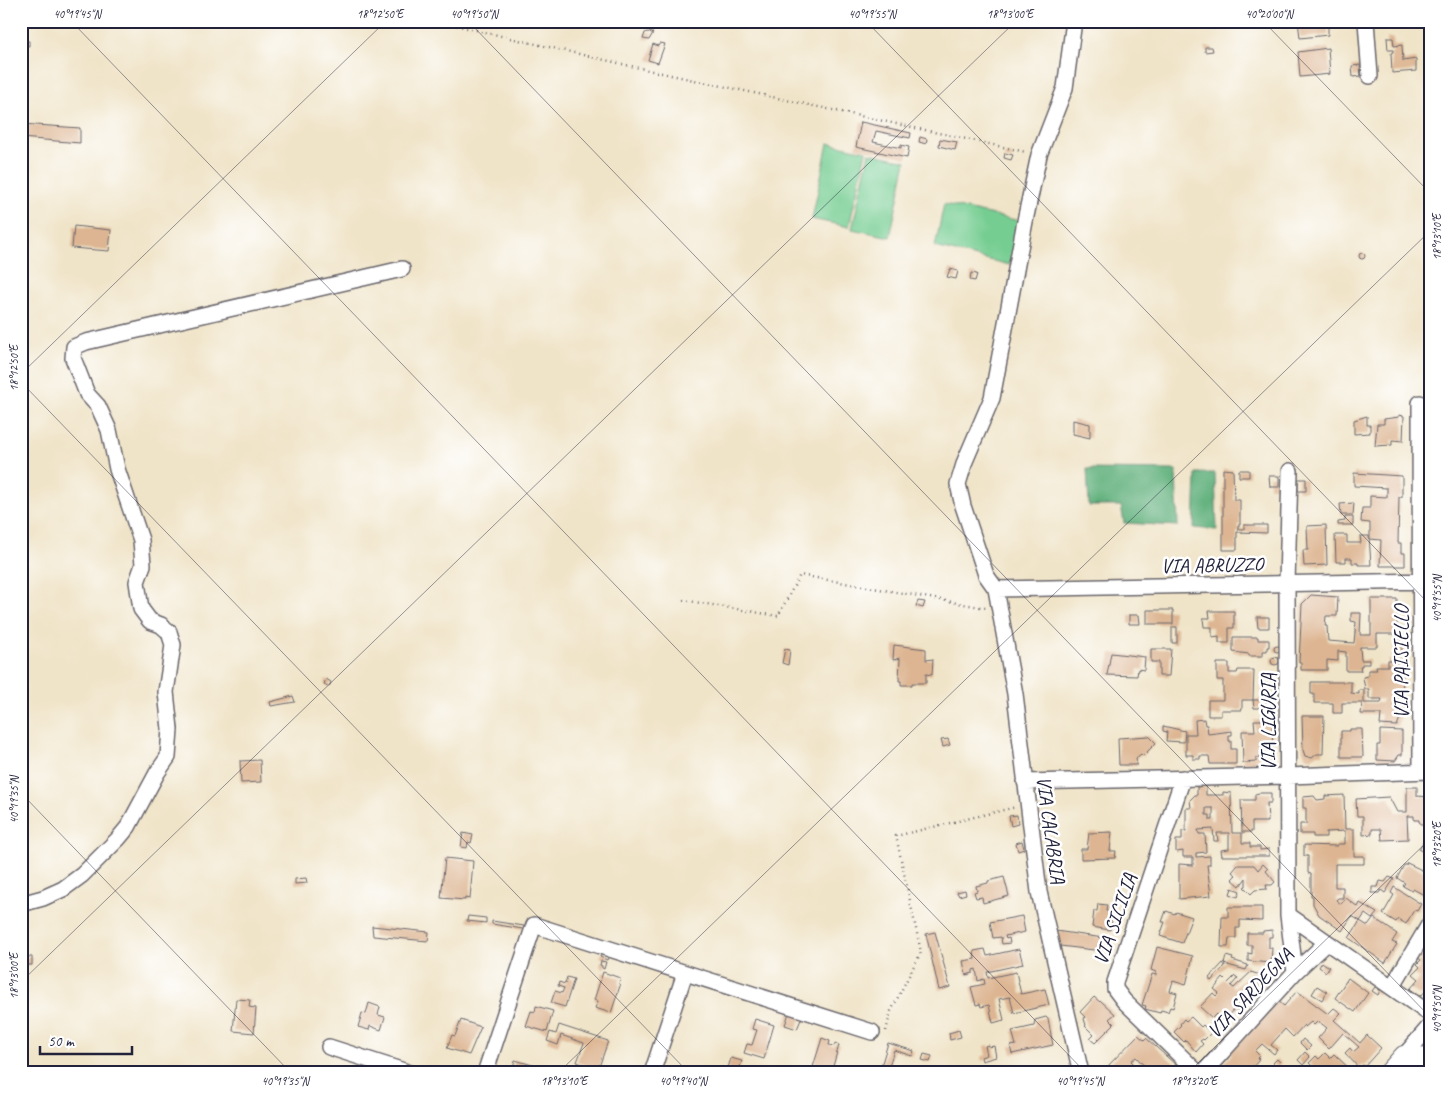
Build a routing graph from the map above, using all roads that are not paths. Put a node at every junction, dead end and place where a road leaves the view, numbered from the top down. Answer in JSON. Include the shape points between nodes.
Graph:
{"nodes":[{"id":1,"x":1074,"y":21,"type":"edge"},
{"id":2,"x":1366,"y":21,"type":"edge"},
{"id":3,"x":1370,"y":76,"type":"dead end"},
{"id":4,"x":402,"y":269,"type":"dead end"},
{"id":5,"x":1420,"y":403,"type":"dead end"},
{"id":6,"x":1290,"y":471,"type":"dead end"},
{"id":7,"x":1426,"y":581,"type":"edge"},
{"id":8,"x":1287,"y":583,"type":"junction"},
{"id":9,"x":996,"y":590,"type":"junction"},
{"id":10,"x":1425,"y":771,"type":"edge"},
{"id":11,"x":1288,"y":776,"type":"junction"},
{"id":12,"x":1184,"y":778,"type":"junction"},
{"id":13,"x":1024,"y":782,"type":"junction"},
{"id":14,"x":21,"y":904,"type":"edge"},
{"id":15,"x":1288,"y":915,"type":"junction"},
{"id":16,"x":1430,"y":923,"type":"edge"},
{"id":17,"x":1327,"y":942,"type":"junction"},
{"id":18,"x":685,"y":972,"type":"junction"},
{"id":19,"x":1295,"y":972,"type":"junction"},
{"id":20,"x":1392,"y":988,"type":"junction"},
{"id":21,"x":1430,"y":1014,"type":"edge"},
{"id":22,"x":1430,"y":1026,"type":"edge"},
{"id":23,"x":872,"y":1032,"type":"road end"},
{"id":24,"x":329,"y":1047,"type":"dead end"},
{"id":25,"x":1404,"y":1056,"type":"junction"},
{"id":26,"x":1430,"y":1058,"type":"edge"},
{"id":27,"x":410,"y":1073,"type":"edge"},
{"id":28,"x":485,"y":1073,"type":"edge"},
{"id":29,"x":652,"y":1073,"type":"edge"},
{"id":30,"x":1080,"y":1073,"type":"edge"},
{"id":31,"x":1198,"y":1073,"type":"edge"},
{"id":32,"x":1203,"y":1073,"type":"edge"},
{"id":33,"x":1389,"y":1073,"type":"edge"}],
"edges":[{"from":1,"to":9,"type":"street","name":"VIA CALABRIA","via":[[1065,88],[1039,155],[992,398],[958,484],[986,574]]},
{"from":2,"to":3,"type":"street"},
{"from":4,"to":14,"type":"street","via":[[74,347],[73,358],[86,394],[98,406],[109,430],[117,469],[141,540],[143,565],[137,582],[141,609],[150,621],[169,632],[174,645],[166,692],[170,729],[168,757],[128,827],[82,875],[63,889]]},
{"from":5,"to":7,"type":"street","name":"VIA PAISIELLO"},
{"from":6,"to":8,"type":"street","name":"VIA LIGURIA"},
{"from":7,"to":8,"type":"street","name":"VIA ABRUZZO"},
{"from":7,"to":10,"type":"street","name":"VIA PAISIELLO"},
{"from":8,"to":9,"type":"street","name":"VIA ABRUZZO"},
{"from":8,"to":11,"type":"street","name":"VIA LIGURIA"},
{"from":9,"to":13,"type":"street","name":"VIA CALABRIA","via":[[1014,694]]},
{"from":10,"to":11,"type":"street"},
{"from":11,"to":12,"type":"street"},
{"from":11,"to":15,"type":"street","name":"VIA LIGURIA"},
{"from":12,"to":13,"type":"street"},
{"from":12,"to":31,"type":"street","name":"VIA SICILIA","via":[[1115,990]]},
{"from":13,"to":30,"type":"street","name":"VIA CALABRIA","via":[[1039,892]]},
{"from":15,"to":17,"type":"street"},
{"from":15,"to":19,"type":"street","name":"VIA LIGURIA"},
{"from":16,"to":20,"type":"street"},
{"from":17,"to":19,"type":"street","name":"VIA SARDEGNA"},
{"from":17,"to":20,"type":"street"},
{"from":18,"to":23,"type":"street"},
{"from":18,"to":28,"type":"street","via":[[534,925]]},
{"from":18,"to":29,"type":"street"},
{"from":19,"to":32,"type":"street","name":"VIA SARDEGNA"},
{"from":20,"to":21,"type":"street"},
{"from":22,"to":25,"type":"street"},
{"from":24,"to":27,"type":"street"},
{"from":25,"to":26,"type":"street"},
{"from":25,"to":33,"type":"street"}]}
